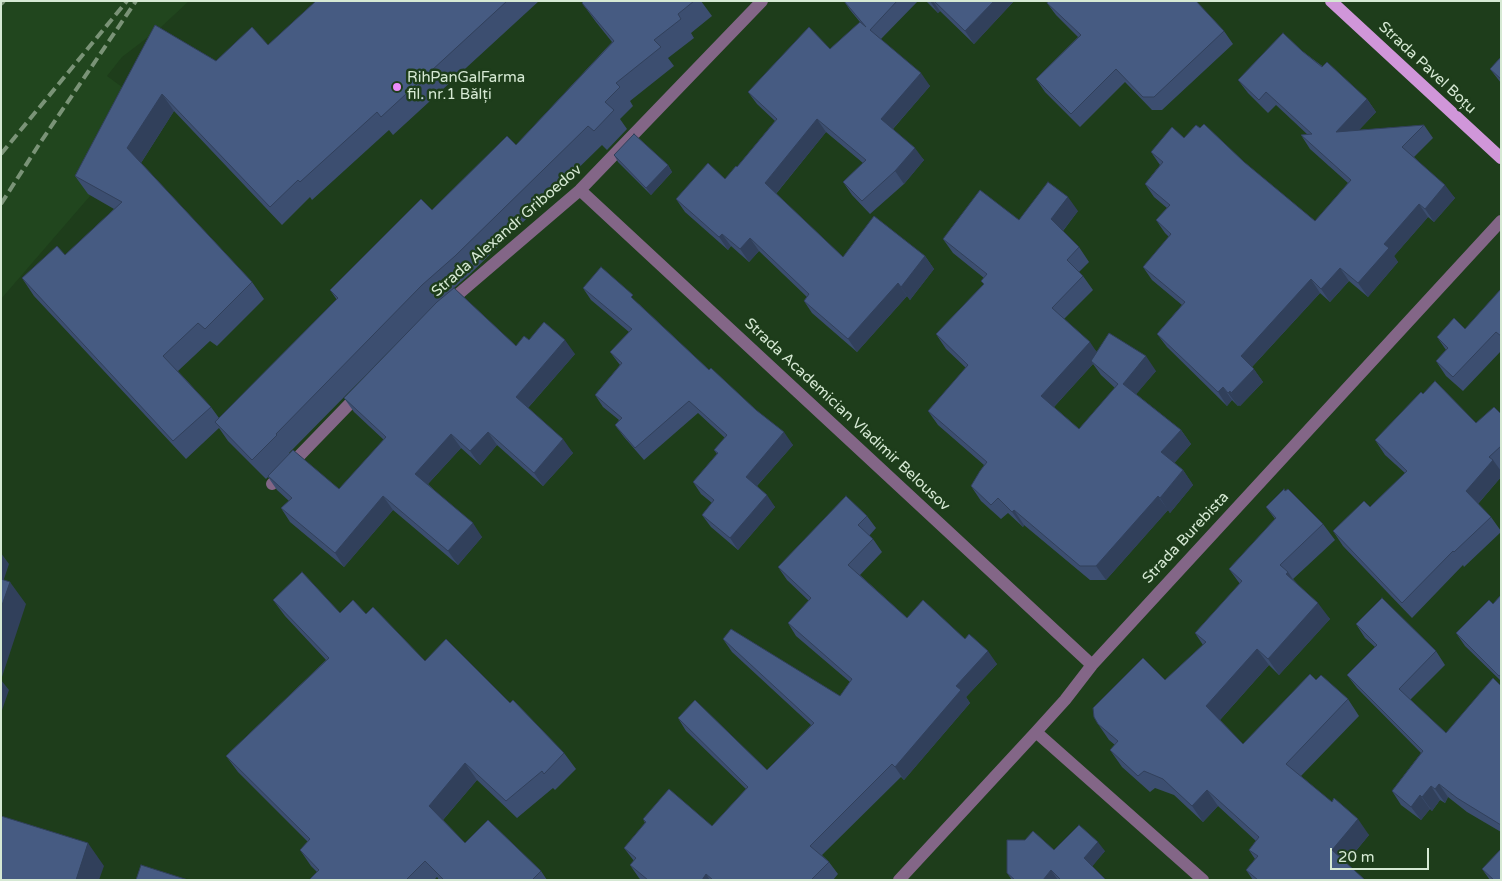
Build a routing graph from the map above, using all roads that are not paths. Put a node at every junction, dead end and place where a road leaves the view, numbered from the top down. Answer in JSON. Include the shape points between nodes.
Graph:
{"nodes":[{"id":1,"x":762,"y":1,"type":"edge"},
{"id":2,"x":1331,"y":1,"type":"edge"},
{"id":3,"x":1501,"y":158,"type":"edge"},
{"id":4,"x":580,"y":190,"type":"junction"},
{"id":5,"x":1501,"y":221,"type":"edge"},
{"id":6,"x":441,"y":310,"type":"edge"},
{"id":7,"x":366,"y":386,"type":"edge"},
{"id":8,"x":272,"y":484,"type":"edge"},
{"id":9,"x":1092,"y":665,"type":"junction"},
{"id":10,"x":1036,"y":732,"type":"junction"},
{"id":11,"x":899,"y":880,"type":"edge"},
{"id":12,"x":1203,"y":880,"type":"edge"}],
"edges":[{"from":1,"to":4,"type":"street","name":"Strada Alexandr Griboedov"},
{"from":2,"to":3,"type":"main road","name":"Strada Pavel Boțu"},
{"from":4,"to":6,"type":"street","name":"Strada Alexandr Griboedov"},
{"from":4,"to":9,"type":"street","name":"Strada Academician Vladimir Belousov"},
{"from":5,"to":9,"type":"street","name":"Strada Burebista"},
{"from":7,"to":8,"type":"street"},
{"from":9,"to":10,"type":"street","name":"Strada Burebista"},
{"from":10,"to":11,"type":"street","name":"Strada Burebista"},
{"from":10,"to":12,"type":"street"}]}
